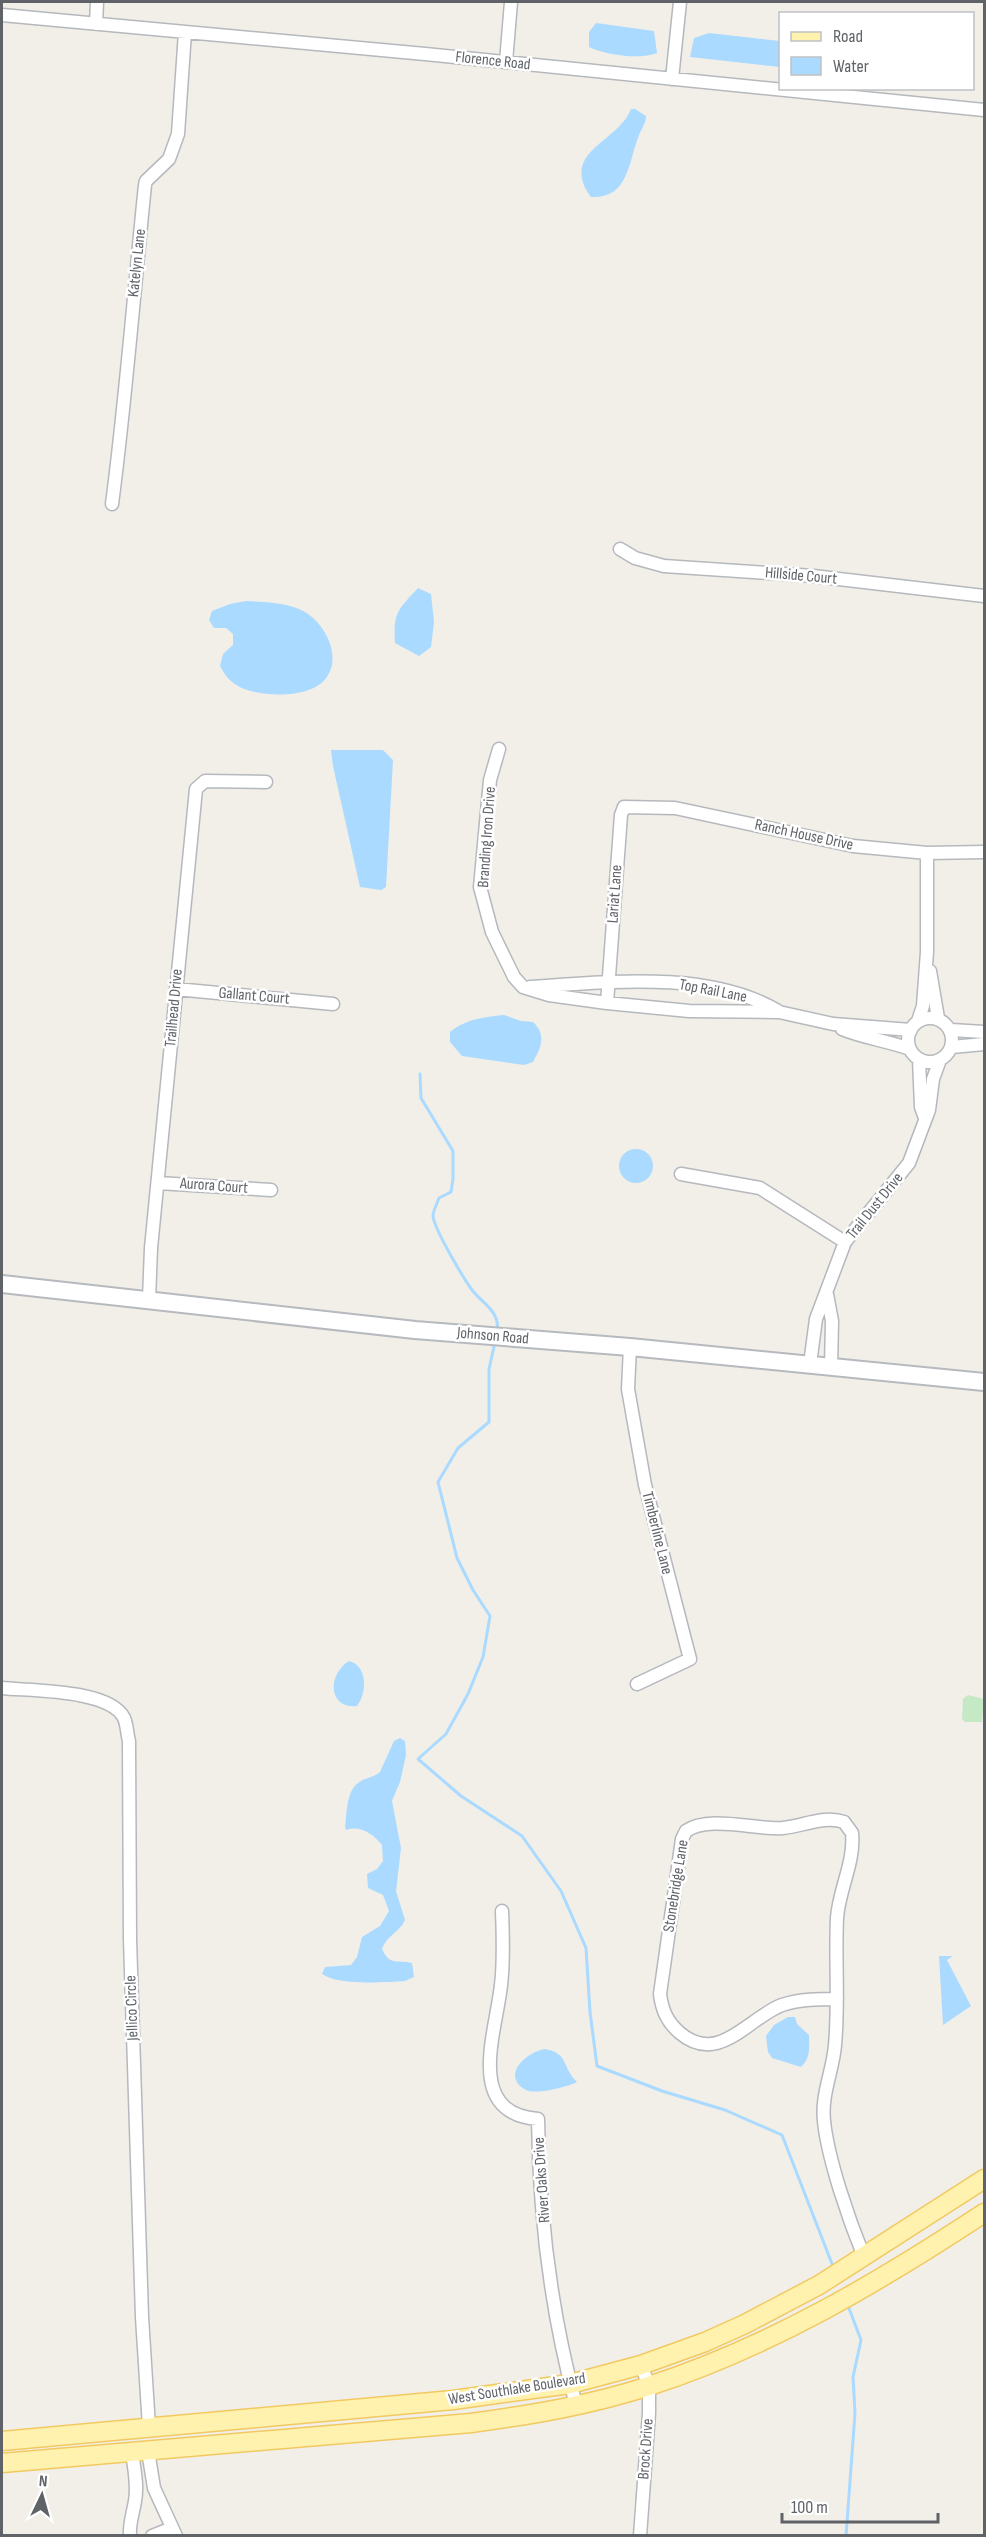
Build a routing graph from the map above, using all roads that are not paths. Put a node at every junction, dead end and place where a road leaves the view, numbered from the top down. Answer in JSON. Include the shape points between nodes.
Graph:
{"nodes":[{"id":1,"x":97,"y":2,"type":"edge"},
{"id":2,"x":511,"y":2,"type":"edge"},
{"id":3,"x":680,"y":2,"type":"edge"},
{"id":4,"x":2,"y":15,"type":"edge"},
{"id":5,"x":96,"y":24,"type":"junction"},
{"id":6,"x":185,"y":32,"type":"junction"},
{"id":7,"x":506,"y":62,"type":"junction"},
{"id":8,"x":672,"y":79,"type":"junction"},
{"id":9,"x":779,"y":90,"type":"edge"},
{"id":10,"x":783,"y":90,"type":"edge"},
{"id":11,"x":984,"y":110,"type":"edge"},
{"id":12,"x":112,"y":504,"type":"dead end"},
{"id":13,"x":620,"y":549,"type":"dead end"},
{"id":14,"x":984,"y":596,"type":"edge"},
{"id":15,"x":499,"y":749,"type":"dead end"},
{"id":16,"x":266,"y":782,"type":"dead end"},
{"id":17,"x":624,"y":807,"type":"joint"},
{"id":18,"x":984,"y":852,"type":"edge"},
{"id":19,"x":927,"y":853,"type":"junction"},
{"id":20,"x":927,"y":952,"type":"junction"},
{"id":21,"x":608,"y":982,"type":"junction"},
{"id":22,"x":523,"y":987,"type":"junction"},
{"id":23,"x":176,"y":989,"type":"junction"},
{"id":24,"x":607,"y":1003,"type":"junction"},
{"id":25,"x":333,"y":1004,"type":"dead end"},
{"id":26,"x":779,"y":1012,"type":"junction"},
{"id":27,"x":938,"y":1018,"type":"junction"},
{"id":28,"x":833,"y":1024,"type":"junction"},
{"id":29,"x":914,"y":1025,"type":"junction"},
{"id":30,"x":951,"y":1030,"type":"junction"},
{"id":31,"x":984,"y":1032,"type":"edge"},
{"id":32,"x":984,"y":1044,"type":"edge"},
{"id":33,"x":952,"y":1047,"type":"junction"},
{"id":34,"x":910,"y":1049,"type":"junction"},
{"id":35,"x":919,"y":1059,"type":"junction"},
{"id":36,"x":940,"y":1060,"type":"junction"},
{"id":37,"x":925,"y":1119,"type":"junction"},
{"id":38,"x":681,"y":1174,"type":"dead end"},
{"id":39,"x":158,"y":1183,"type":"junction"},
{"id":40,"x":271,"y":1190,"type":"dead end"},
{"id":41,"x":845,"y":1242,"type":"junction"},
{"id":42,"x":2,"y":1284,"type":"edge"},
{"id":43,"x":827,"y":1294,"type":"junction"},
{"id":44,"x":149,"y":1300,"type":"junction"},
{"id":45,"x":630,"y":1347,"type":"junction"},
{"id":46,"x":810,"y":1364,"type":"junction"},
{"id":47,"x":831,"y":1367,"type":"junction"},
{"id":48,"x":984,"y":1382,"type":"edge"},
{"id":49,"x":637,"y":1684,"type":"dead end"},
{"id":50,"x":2,"y":1688,"type":"edge"},
{"id":51,"x":502,"y":1911,"type":"dead end"},
{"id":52,"x":837,"y":1999,"type":"junction"},
{"id":53,"x":984,"y":2179,"type":"edge"},
{"id":54,"x":984,"y":2213,"type":"edge"},
{"id":55,"x":859,"y":2260,"type":"junction"},
{"id":56,"x":641,"y":2364,"type":"junction"},
{"id":57,"x":570,"y":2384,"type":"junction"},
{"id":58,"x":649,"y":2386,"type":"junction"},
{"id":59,"x":576,"y":2405,"type":"junction"},
{"id":60,"x":155,"y":2426,"type":"junction"},
{"id":61,"x":2,"y":2441,"type":"edge"},
{"id":62,"x":140,"y":2451,"type":"junction"},
{"id":63,"x":2,"y":2463,"type":"edge"},
{"id":64,"x":174,"y":2532,"type":"edge"},
{"id":65,"x":130,"y":2535,"type":"edge"},
{"id":66,"x":152,"y":2535,"type":"edge"},
{"id":67,"x":640,"y":2535,"type":"edge"}],
"edges":[{"from":1,"to":5,"type":"street"},
{"from":2,"to":7,"type":"street"},
{"from":3,"to":8,"type":"street"},
{"from":4,"to":5,"type":"street","name":"Florence Road"},
{"from":5,"to":6,"type":"street","name":"Florence Road"},
{"from":6,"to":7,"type":"street","name":"Florence Road"},
{"from":6,"to":12,"type":"street","name":"Katelyn Lane","via":[[178,134],[169,159],[145,185],[124,418]]},
{"from":7,"to":8,"type":"street","name":"Florence Road"},
{"from":8,"to":9,"type":"street","name":"Florence Road"},
{"from":10,"to":11,"type":"street","name":"Florence Road"},
{"from":13,"to":14,"type":"street","name":"Hillside Court","via":[[634,558],[664,566],[813,576]]},
{"from":15,"to":22,"type":"street","name":"Branding Iron Drive","via":[[490,780],[480,887],[492,933]]},
{"from":16,"to":23,"type":"street","name":"Trailhead Drive","via":[[205,781],[196,789]]},
{"from":17,"to":19,"type":"street","name":"Ranch House Drive","via":[[675,808],[853,846]]},
{"from":17,"to":21,"type":"street","name":"Lariat Lane"},
{"from":18,"to":19,"type":"street","name":"Ranch House Drive"},
{"from":19,"to":20,"type":"street"},
{"from":20,"to":27,"type":"street"},
{"from":20,"to":29,"type":"street","via":[[923,1006]]},
{"from":21,"to":22,"type":"street","name":"Top Rail Lane"},
{"from":21,"to":24,"type":"street"},
{"from":21,"to":26,"type":"street","name":"Top Rail Lane","via":[[689,983],[758,1000]]},
{"from":22,"to":24,"type":"street","name":"Top Rail Lane"},
{"from":23,"to":25,"type":"street","name":"Gallant Court"},
{"from":23,"to":39,"type":"street","name":"Trailhead Drive"},
{"from":24,"to":26,"type":"street","name":"Top Rail Lane","via":[[689,1011]]},
{"from":26,"to":28,"type":"street","name":"Top Rail Lane"},
{"from":27,"to":29,"type":"street","via":[[929,1017]]},
{"from":27,"to":30,"type":"street"},
{"from":28,"to":29,"type":"street","name":"Top Rail Lane"},
{"from":28,"to":34,"type":"street","name":"Top Rail Lane","via":[[856,1035]]},
{"from":29,"to":34,"type":"street","via":[[908,1041]]},
{"from":30,"to":31,"type":"street"},
{"from":30,"to":33,"type":"street"},
{"from":32,"to":33,"type":"street"},
{"from":33,"to":36,"type":"street"},
{"from":34,"to":35,"type":"street"},
{"from":35,"to":36,"type":"street"},
{"from":35,"to":37,"type":"street","name":"Trail Dust Drive"},
{"from":36,"to":37,"type":"street","name":"Trail Dust Drive"},
{"from":37,"to":41,"type":"street","name":"Trail Dust Drive","via":[[909,1163]]},
{"from":38,"to":41,"type":"street","via":[[760,1188]]},
{"from":39,"to":40,"type":"street","name":"Aurora Court"},
{"from":39,"to":44,"type":"street","name":"Trailhead Drive"},
{"from":41,"to":43,"type":"street","name":"Trail Dust Drive"},
{"from":42,"to":44,"type":"street","name":"Johnson Road"},
{"from":43,"to":46,"type":"street","name":"Trail Dust Drive","via":[[816,1319]]},
{"from":43,"to":47,"type":"street","name":"Trail Dust Drive","via":[[832,1321]]},
{"from":44,"to":45,"type":"street","name":"Johnson Road","via":[[482,1336]]},
{"from":45,"to":46,"type":"street","name":"Johnson Road"},
{"from":45,"to":49,"type":"street","name":"Timberline Lane","via":[[628,1389],[645,1485],[690,1659]]},
{"from":46,"to":47,"type":"street","name":"Johnson Road"},
{"from":47,"to":48,"type":"street","name":"Johnson Road"},
{"from":50,"to":60,"type":"street","name":"Jellico Circle","via":[[86,1696],[107,1703],[124,1717],[129,1741],[142,2317]]},
{"from":51,"to":57,"type":"street","name":"River Oaks Drive","via":[[501,1985],[489,2077],[500,2102],[524,2118],[538,2119],[549,2274]]},
{"from":52,"to":52,"type":"street","name":"Stonebridge Lane","via":[[837,1917],[852,1846],[848,1826],[829,1819],[782,1828],[705,1824],[686,1831],[660,1994],[670,2023],[689,2039],[718,2043],[783,2005]]},
{"from":52,"to":55,"type":"street","name":"Stonebridge Lane","via":[[834,2057],[823,2103],[824,2124]]},
{"from":53,"to":55,"type":"main road","name":"West Southlake Boulevard"},
{"from":54,"to":58,"type":"main road","name":"West Southlake Boulevard","via":[[787,2331]]},
{"from":55,"to":56,"type":"main road","name":"West Southlake Boulevard","via":[[745,2324]]},
{"from":56,"to":57,"type":"main road","name":"West Southlake Boulevard"},
{"from":56,"to":58,"type":"street","name":"Brock Drive"},
{"from":57,"to":59,"type":"street","name":"River Oaks Drive"},
{"from":57,"to":60,"type":"main road","name":"West Southlake Boulevard","via":[[453,2400]]},
{"from":58,"to":59,"type":"main road","name":"West Southlake Boulevard"},
{"from":58,"to":67,"type":"street","name":"Brock Drive"},
{"from":59,"to":62,"type":"main road","name":"West Southlake Boulevard","via":[[459,2424]]},
{"from":60,"to":61,"type":"main road","name":"West Southlake Boulevard"},
{"from":60,"to":62,"type":"main road","via":[[132,2447]]},
{"from":62,"to":63,"type":"main road","name":"West Southlake Boulevard"},
{"from":62,"to":64,"type":"street"},
{"from":62,"to":65,"type":"street"},
{"from":64,"to":66,"type":"street"}]}
